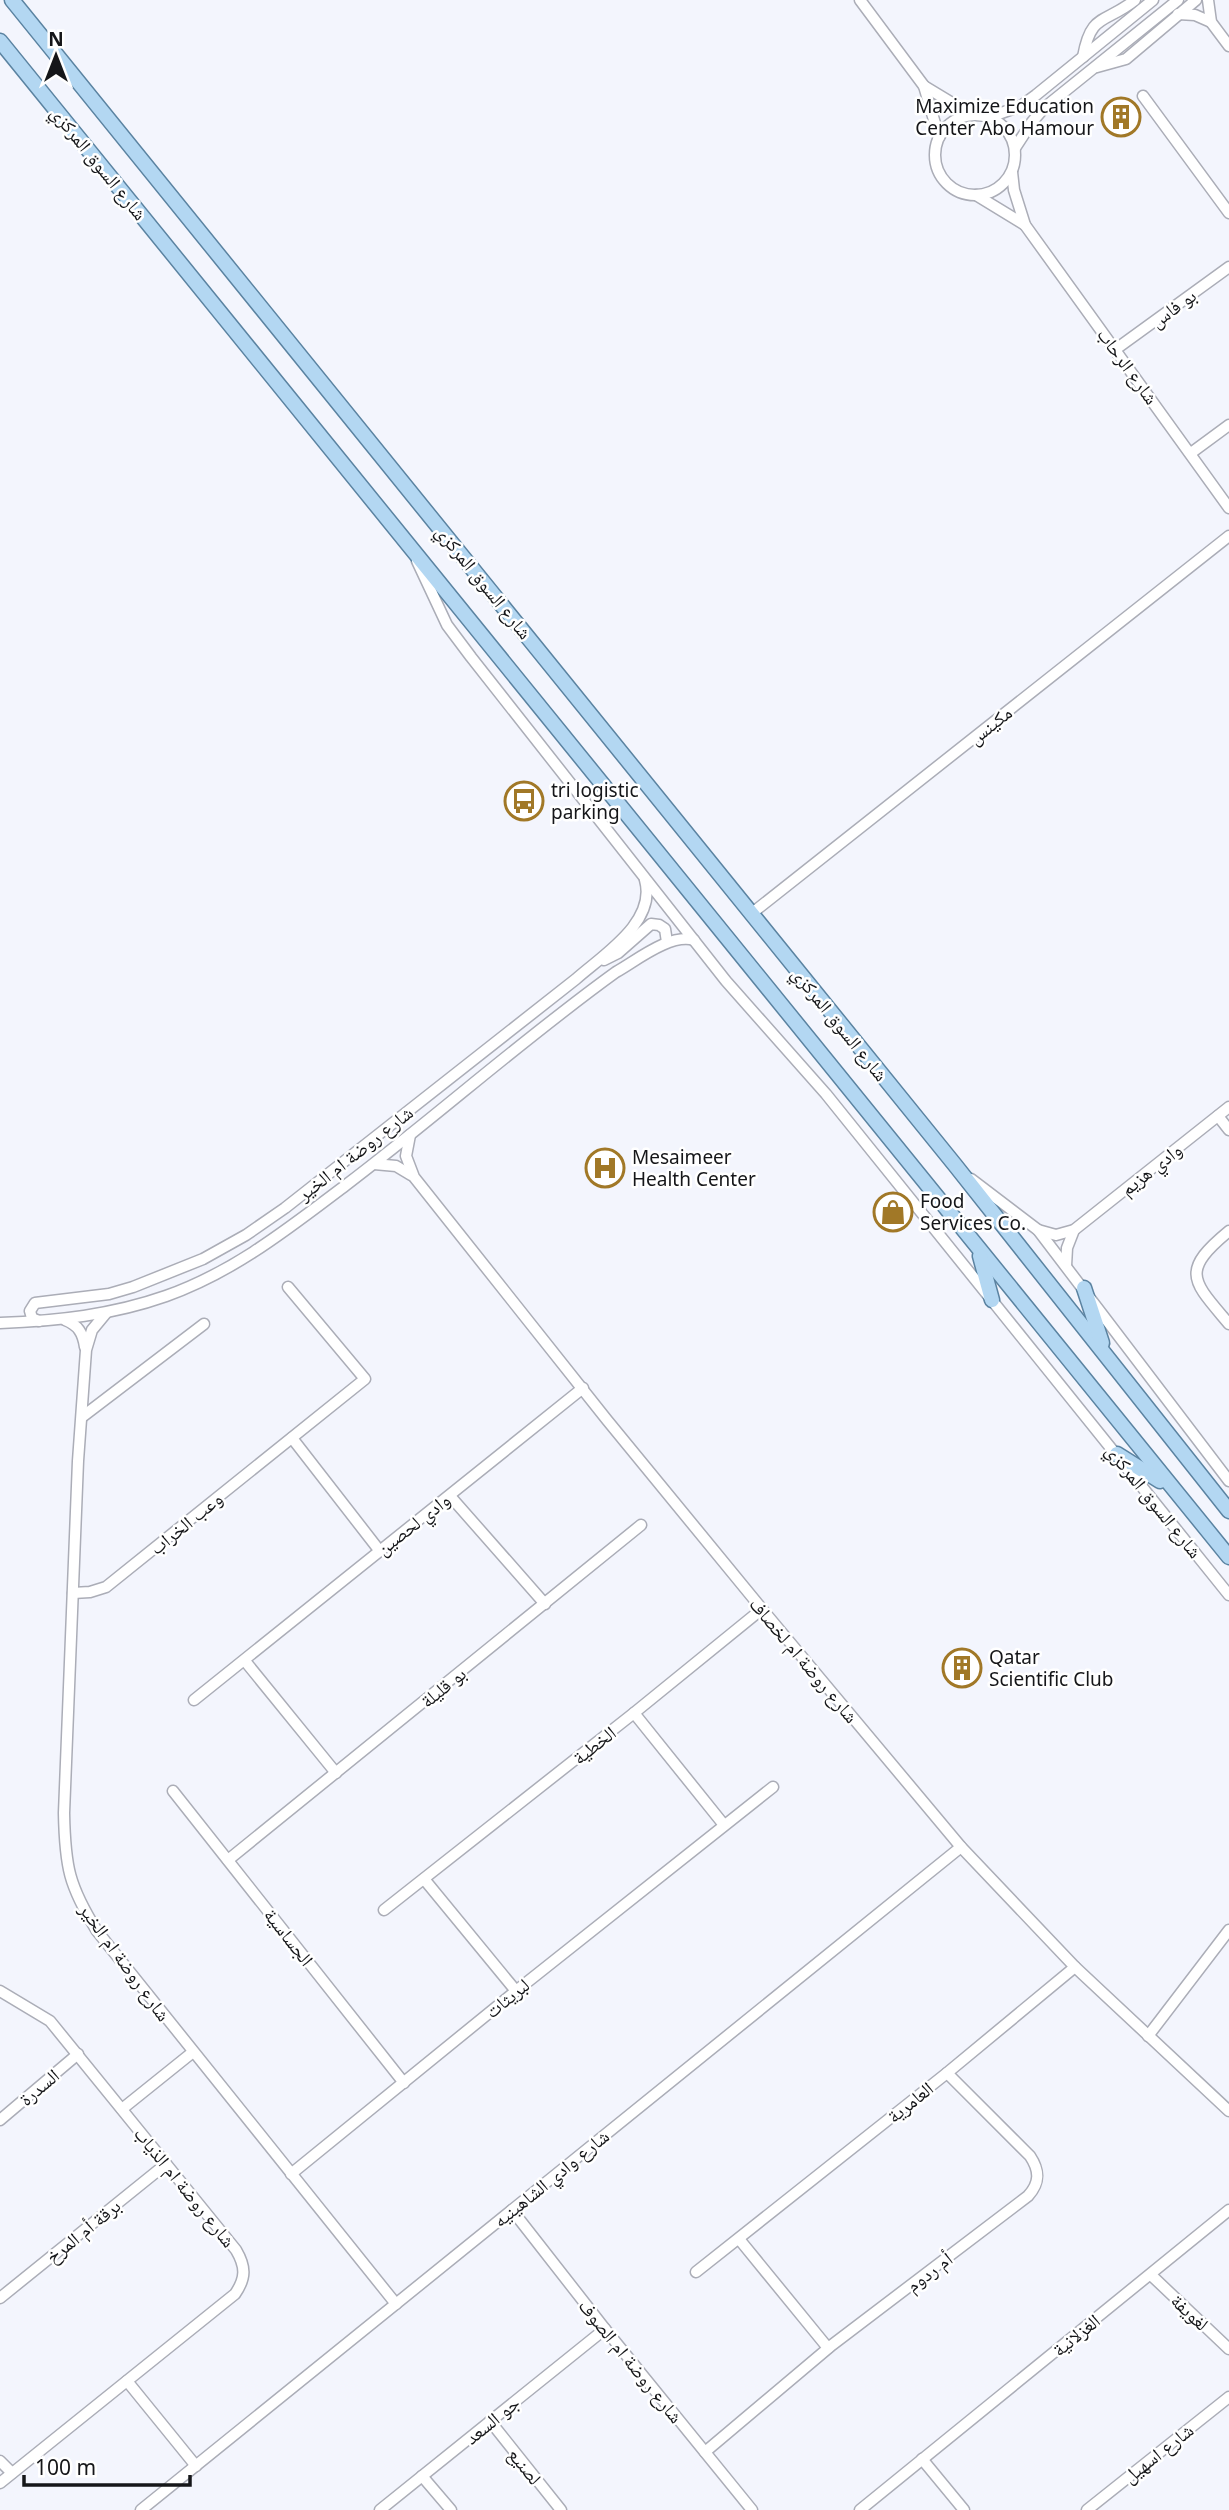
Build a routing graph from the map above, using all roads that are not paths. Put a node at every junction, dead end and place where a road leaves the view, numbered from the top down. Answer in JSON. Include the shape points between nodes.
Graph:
{"nodes":[{"id":1,"x":12,"y":0,"type":"edge"},
{"id":2,"x":860,"y":0,"type":"edge"},
{"id":3,"x":1135,"y":0,"type":"edge"},
{"id":4,"x":1153,"y":0,"type":"edge"},
{"id":5,"x":1178,"y":0,"type":"edge"},
{"id":6,"x":1196,"y":0,"type":"edge"},
{"id":7,"x":1208,"y":0,"type":"edge"},
{"id":8,"x":1178,"y":15,"type":"junction"},
{"id":9,"x":1211,"y":22,"type":"junction"},
{"id":10,"x":0,"y":41,"type":"edge"},
{"id":11,"x":1229,"y":47,"type":"edge"},
{"id":12,"x":1083,"y":57,"type":"junction"},
{"id":13,"x":1095,"y":67,"type":"junction"},
{"id":14,"x":924,"y":86,"type":"junction"},
{"id":15,"x":1143,"y":96,"type":"dead end"},
{"id":16,"x":972,"y":115,"type":"junction"},
{"id":17,"x":990,"y":117,"type":"junction"},
{"id":18,"x":939,"y":137,"type":"junction"},
{"id":19,"x":1015,"y":148,"type":"junction"},
{"id":20,"x":1012,"y":172,"type":"junction"},
{"id":21,"x":976,"y":195,"type":"junction"},
{"id":22,"x":1229,"y":213,"type":"edge"},
{"id":23,"x":1025,"y":225,"type":"junction"},
{"id":24,"x":1229,"y":267,"type":"edge"},
{"id":25,"x":1116,"y":349,"type":"junction"},
{"id":26,"x":1229,"y":425,"type":"edge"},
{"id":27,"x":1191,"y":453,"type":"junction"},
{"id":28,"x":1229,"y":508,"type":"edge"},
{"id":29,"x":1229,"y":536,"type":"edge"},
{"id":30,"x":411,"y":546,"type":"junction"},
{"id":31,"x":644,"y":878,"type":"junction"},
{"id":32,"x":751,"y":914,"type":"junction"},
{"id":33,"x":694,"y":940,"type":"junction"},
{"id":34,"x":667,"y":942,"type":"junction"},
{"id":35,"x":593,"y":964,"type":"junction"},
{"id":36,"x":1229,"y":1107,"type":"edge"},
{"id":37,"x":1218,"y":1116,"type":"junction"},
{"id":38,"x":1229,"y":1130,"type":"edge"},
{"id":39,"x":410,"y":1135,"type":"junction"},
{"id":40,"x":374,"y":1164,"type":"junction"},
{"id":41,"x":955,"y":1165,"type":"junction"},
{"id":42,"x":414,"y":1177,"type":"junction"},
{"id":43,"x":1038,"y":1230,"type":"junction"},
{"id":44,"x":1074,"y":1230,"type":"junction"},
{"id":45,"x":1229,"y":1231,"type":"edge"},
{"id":46,"x":979,"y":1251,"type":"junction"},
{"id":47,"x":1066,"y":1266,"type":"junction"},
{"id":48,"x":288,"y":1287,"type":"dead end"},
{"id":49,"x":1084,"y":1288,"type":"junction"},
{"id":50,"x":992,"y":1300,"type":"junction"},
{"id":51,"x":106,"y":1313,"type":"junction"},
{"id":52,"x":64,"y":1320,"type":"junction"},
{"id":53,"x":39,"y":1321,"type":"junction"},
{"id":54,"x":0,"y":1323,"type":"edge"},
{"id":55,"x":204,"y":1324,"type":"dead end"},
{"id":56,"x":1229,"y":1324,"type":"edge"},
{"id":57,"x":86,"y":1350,"type":"junction"},
{"id":58,"x":1104,"y":1351,"type":"junction"},
{"id":59,"x":583,"y":1388,"type":"junction"},
{"id":60,"x":82,"y":1417,"type":"junction"},
{"id":61,"x":292,"y":1438,"type":"junction"},
{"id":62,"x":1117,"y":1454,"type":"junction"},
{"id":63,"x":1229,"y":1481,"type":"edge"},
{"id":64,"x":1170,"y":1488,"type":"junction"},
{"id":65,"x":450,"y":1496,"type":"junction"},
{"id":66,"x":1229,"y":1511,"type":"edge"},
{"id":67,"x":641,"y":1525,"type":"dead end"},
{"id":68,"x":379,"y":1549,"type":"junction"},
{"id":69,"x":1229,"y":1557,"type":"edge"},
{"id":70,"x":73,"y":1593,"type":"junction"},
{"id":71,"x":1229,"y":1595,"type":"edge"},
{"id":72,"x":545,"y":1604,"type":"junction"},
{"id":73,"x":762,"y":1609,"type":"junction"},
{"id":74,"x":245,"y":1661,"type":"junction"},
{"id":75,"x":194,"y":1700,"type":"dead end"},
{"id":76,"x":634,"y":1713,"type":"junction"},
{"id":77,"x":335,"y":1773,"type":"junction"},
{"id":78,"x":773,"y":1787,"type":"dead end"},
{"id":79,"x":173,"y":1791,"type":"dead end"},
{"id":80,"x":723,"y":1825,"type":"junction"},
{"id":81,"x":961,"y":1847,"type":"junction"},
{"id":82,"x":228,"y":1860,"type":"junction"},
{"id":83,"x":424,"y":1879,"type":"junction"},
{"id":84,"x":384,"y":1910,"type":"dead end"},
{"id":85,"x":1229,"y":1930,"type":"edge"},
{"id":86,"x":1075,"y":1967,"type":"junction"},
{"id":87,"x":0,"y":1991,"type":"edge"},
{"id":88,"x":516,"y":1991,"type":"junction"},
{"id":89,"x":1148,"y":2036,"type":"junction"},
{"id":90,"x":193,"y":2052,"type":"junction"},
{"id":91,"x":78,"y":2054,"type":"junction"},
{"id":92,"x":947,"y":2073,"type":"junction"},
{"id":93,"x":404,"y":2083,"type":"junction"},
{"id":94,"x":122,"y":2109,"type":"junction"},
{"id":95,"x":1229,"y":2111,"type":"edge"},
{"id":96,"x":0,"y":2120,"type":"edge"},
{"id":97,"x":166,"y":2164,"type":"junction"},
{"id":98,"x":291,"y":2174,"type":"junction"},
{"id":99,"x":512,"y":2210,"type":"junction"},
{"id":100,"x":1229,"y":2210,"type":"edge"},
{"id":101,"x":741,"y":2237,"type":"junction"},
{"id":102,"x":696,"y":2273,"type":"dead end"},
{"id":103,"x":1151,"y":2275,"type":"junction"},
{"id":104,"x":0,"y":2298,"type":"edge"},
{"id":105,"x":396,"y":2304,"type":"junction"},
{"id":106,"x":605,"y":2329,"type":"junction"},
{"id":107,"x":830,"y":2347,"type":"junction"},
{"id":108,"x":1229,"y":2348,"type":"edge"},
{"id":109,"x":127,"y":2381,"type":"junction"},
{"id":110,"x":1229,"y":2397,"type":"edge"},
{"id":111,"x":490,"y":2421,"type":"junction"},
{"id":112,"x":705,"y":2452,"type":"junction"},
{"id":113,"x":922,"y":2459,"type":"junction"},
{"id":114,"x":0,"y":2461,"type":"edge"},
{"id":115,"x":196,"y":2466,"type":"junction"},
{"id":116,"x":12,"y":2473,"type":"junction"},
{"id":117,"x":422,"y":2476,"type":"junction"},
{"id":118,"x":0,"y":2483,"type":"edge"},
{"id":119,"x":141,"y":2510,"type":"edge"},
{"id":120,"x":380,"y":2510,"type":"edge"},
{"id":121,"x":451,"y":2510,"type":"edge"},
{"id":122,"x":561,"y":2510,"type":"edge"},
{"id":123,"x":752,"y":2510,"type":"edge"},
{"id":124,"x":860,"y":2510,"type":"edge"},
{"id":125,"x":964,"y":2510,"type":"edge"},
{"id":126,"x":1087,"y":2510,"type":"edge"}],
"edges":[{"from":1,"to":32,"type":"main road","name":"شارع السوق المركزي"},
{"from":2,"to":14,"type":"street"},
{"from":3,"to":12,"type":"street","via":[[1094,24]]},
{"from":4,"to":12,"type":"street"},
{"from":5,"to":13,"type":"street"},
{"from":6,"to":8,"type":"street"},
{"from":7,"to":9,"type":"street"},
{"from":8,"to":9,"type":"street","via":[[1195,15]]},
{"from":8,"to":13,"type":"street","via":[[1126,59]]},
{"from":9,"to":11,"type":"street"},
{"from":10,"to":30,"type":"main road","name":"شارع السوق المركزي"},
{"from":12,"to":17,"type":"street","via":[[1021,106]]},
{"from":13,"to":19,"type":"street","via":[[1044,108]]},
{"from":14,"to":16,"type":"street"},
{"from":14,"to":18,"type":"street"},
{"from":15,"to":22,"type":"street"},
{"from":16,"to":17,"type":"street"},
{"from":16,"to":18,"type":"street","via":[[953,121]]},
{"from":17,"to":19,"type":"street","via":[[1011,135]]},
{"from":18,"to":21,"type":"street","via":[[935,150],[941,176],[950,187]]},
{"from":19,"to":20,"type":"street"},
{"from":20,"to":21,"type":"street","via":[[997,189]]},
{"from":20,"to":23,"type":"street","name":"شارع الرحاب"},
{"from":21,"to":23,"type":"street","name":"شارع الرحاب"},
{"from":23,"to":25,"type":"street","name":"شارع الرحاب"},
{"from":24,"to":25,"type":"street","name":"بو فاس"},
{"from":25,"to":27,"type":"street","name":"شارع الرحاب"},
{"from":26,"to":27,"type":"street"},
{"from":27,"to":28,"type":"street","name":"شارع الرحاب"},
{"from":29,"to":32,"type":"street","name":"مكينس"},
{"from":30,"to":31,"type":"street","name":"شارع السوق المركزي","via":[[447,625]]},
{"from":30,"to":46,"type":"main road","name":"شارع السوق المركزي"},
{"from":31,"to":33,"type":"street","name":"شارع السوق المركزي"},
{"from":31,"to":35,"type":"street","name":"شارع روضة ام الخير","via":[[647,898],[640,917]]},
{"from":32,"to":41,"type":"main road","name":"شارع السوق المركزي"},
{"from":33,"to":34,"type":"street","name":"شارع روضة ام الخير"},
{"from":33,"to":50,"type":"street","name":"شارع السوق المركزي"},
{"from":34,"to":35,"type":"street","via":[[665,929],[651,925],[618,953]]},
{"from":34,"to":39,"type":"street","name":"شارع روضة ام الخير","via":[[601,983]]},
{"from":35,"to":53,"type":"street","name":"شارع روضة ام الخير","via":[[246,1235],[192,1264],[133,1287],[35,1303],[30,1311]]},
{"from":36,"to":37,"type":"street","name":"وادي هزيم"},
{"from":37,"to":38,"type":"street"},
{"from":37,"to":44,"type":"street","name":"وادي هزيم"},
{"from":39,"to":40,"type":"street","name":"شارع روضة ام الخير"},
{"from":39,"to":42,"type":"street","name":"شارع روضة ام لخصاف","via":[[406,1156]]},
{"from":40,"to":42,"type":"street","via":[[396,1166]]},
{"from":40,"to":51,"type":"street","name":"شارع روضة ام الخير","via":[[274,1240],[223,1270],[169,1295]]},
{"from":41,"to":43,"type":"street","name":"شارع السوق المركزي"},
{"from":41,"to":58,"type":"main road","name":"شارع السوق المركزي"},
{"from":42,"to":59,"type":"street","name":"شارع روضة ام لخصاف"},
{"from":43,"to":44,"type":"street","via":[[1056,1235]]},
{"from":43,"to":47,"type":"street","name":"شارع السوق المركزي"},
{"from":44,"to":47,"type":"street"},
{"from":45,"to":56,"type":"street","via":[[1203,1254],[1197,1267],[1202,1292]]},
{"from":46,"to":50,"type":"main road"},
{"from":46,"to":64,"type":"main road","name":"شارع السوق المركزي"},
{"from":47,"to":49,"type":"street","name":"شارع السوق المركزي"},
{"from":48,"to":61,"type":"street","name":"وعب الخراب","via":[[365,1379]]},
{"from":49,"to":58,"type":"main road"},
{"from":49,"to":63,"type":"street","name":"شارع السوق المركزي"},
{"from":50,"to":62,"type":"street","name":"شارع السوق المركزي"},
{"from":51,"to":52,"type":"street","name":"شارع روضة ام الخير"},
{"from":51,"to":57,"type":"street","name":"شارع روضة ام الخير","via":[[92,1330]]},
{"from":52,"to":53,"type":"street","name":"شارع روضة ام الخير"},
{"from":52,"to":57,"type":"street","via":[[79,1329]]},
{"from":53,"to":54,"type":"street"},
{"from":55,"to":60,"type":"street"},
{"from":57,"to":60,"type":"street","name":"شارع روضة ام الخير"},
{"from":58,"to":66,"type":"main road","name":"شارع السوق المركزي"},
{"from":59,"to":65,"type":"street","name":"وادي لحصين"},
{"from":59,"to":73,"type":"street","name":"شارع روضة ام لخصاف"},
{"from":60,"to":70,"type":"street","name":"شارع روضة ام الخير"},
{"from":61,"to":68,"type":"street"},
{"from":61,"to":70,"type":"street","name":"وعب الخراب","via":[[106,1587]]},
{"from":62,"to":64,"type":"main road"},
{"from":62,"to":71,"type":"street","name":"شارع السوق المركزي"},
{"from":64,"to":69,"type":"main road","name":"شارع السوق المركزي"},
{"from":65,"to":68,"type":"street","name":"وادي لحصين"},
{"from":65,"to":72,"type":"street"},
{"from":67,"to":72,"type":"street","name":"بو قليلة"},
{"from":68,"to":74,"type":"street","name":"وادي لحصين"},
{"from":70,"to":90,"type":"street","name":"شارع روضة ام الخير","via":[[64,1813],[69,1879],[97,1931]]},
{"from":72,"to":77,"type":"street","name":"بو قليلة"},
{"from":73,"to":76,"type":"street","name":"الخطية"},
{"from":73,"to":81,"type":"street","name":"شارع روضة ام لخصاف"},
{"from":74,"to":75,"type":"street","name":"وادي لحصين"},
{"from":74,"to":77,"type":"street"},
{"from":76,"to":80,"type":"street"},
{"from":76,"to":83,"type":"street","name":"الخطية"},
{"from":77,"to":82,"type":"street","name":"بو قليلة"},
{"from":78,"to":80,"type":"street","name":"لبريثات"},
{"from":79,"to":82,"type":"street","name":"الجساسية"},
{"from":80,"to":88,"type":"street","name":"لبريثات"},
{"from":81,"to":86,"type":"street","name":"شارع روضة ام لخصاف"},
{"from":81,"to":99,"type":"street","name":"شارع وادي الشاهينيه"},
{"from":82,"to":93,"type":"street","name":"الجساسية"},
{"from":83,"to":84,"type":"street","name":"الخطية"},
{"from":83,"to":88,"type":"street"},
{"from":85,"to":89,"type":"street"},
{"from":86,"to":89,"type":"street","name":"شارع روضة ام لخصاف"},
{"from":86,"to":92,"type":"street","name":"العامرية"},
{"from":87,"to":91,"type":"street","name":"شارع روضة ام الذياب","via":[[50,2021]]},
{"from":88,"to":93,"type":"street","name":"لبريثات"},
{"from":89,"to":95,"type":"street","name":"شارع روضة ام لخصاف"},
{"from":90,"to":94,"type":"street","name":"شارع روضة ام الذياب"},
{"from":90,"to":98,"type":"street","name":"شارع روضة ام الخير"},
{"from":91,"to":94,"type":"street","name":"شارع روضة ام الذياب"},
{"from":91,"to":96,"type":"street","name":"السدرة"},
{"from":92,"to":101,"type":"street","name":"العامرية"},
{"from":92,"to":107,"type":"street","name":"أم ردوم","via":[[1030,2156],[1037,2167],[1037,2187]]},
{"from":93,"to":98,"type":"street","name":"لبريثات"},
{"from":94,"to":97,"type":"street","name":"شارع روضة ام الذياب"},
{"from":97,"to":104,"type":"street","name":"برقة أم المرخ"},
{"from":97,"to":109,"type":"street","name":"شارع روضة ام الذياب","via":[[236,2250],[245,2274],[235,2294]]},
{"from":98,"to":105,"type":"street","name":"شارع روضة ام الخير"},
{"from":99,"to":105,"type":"street","name":"شارع وادي الشاهينيه"},
{"from":99,"to":106,"type":"street","name":"شارع روضة ام الصوف"},
{"from":100,"to":103,"type":"street","name":"الغزلانية"},
{"from":101,"to":102,"type":"street","name":"العامرية"},
{"from":101,"to":107,"type":"street"},
{"from":103,"to":108,"type":"street","name":"لغويفة"},
{"from":103,"to":113,"type":"street","name":"الغزلانية"},
{"from":105,"to":115,"type":"street","name":"شارع وادي الشاهينيه"},
{"from":106,"to":111,"type":"street","name":"جو السعد"},
{"from":106,"to":112,"type":"street","name":"شارع روضة ام الصوف"},
{"from":107,"to":112,"type":"street","name":"أم ردوم"},
{"from":109,"to":115,"type":"street"},
{"from":109,"to":116,"type":"street","name":"شارع روضة ام الذياب"},
{"from":110,"to":126,"type":"street","name":"شارع اسهيل"},
{"from":111,"to":117,"type":"street","name":"جو السعد"},
{"from":111,"to":122,"type":"street","name":"لصنيع"},
{"from":112,"to":123,"type":"street","name":"شارع روضة ام الصوف"},
{"from":113,"to":124,"type":"street","name":"الغزلانية"},
{"from":113,"to":125,"type":"street"},
{"from":114,"to":116,"type":"street"},
{"from":115,"to":119,"type":"street","name":"شارع وادي الشاهينيه"},
{"from":116,"to":118,"type":"street","name":"شارع روضة ام الذياب"},
{"from":117,"to":120,"type":"street","name":"جو السعد"},
{"from":117,"to":121,"type":"street"}]}
